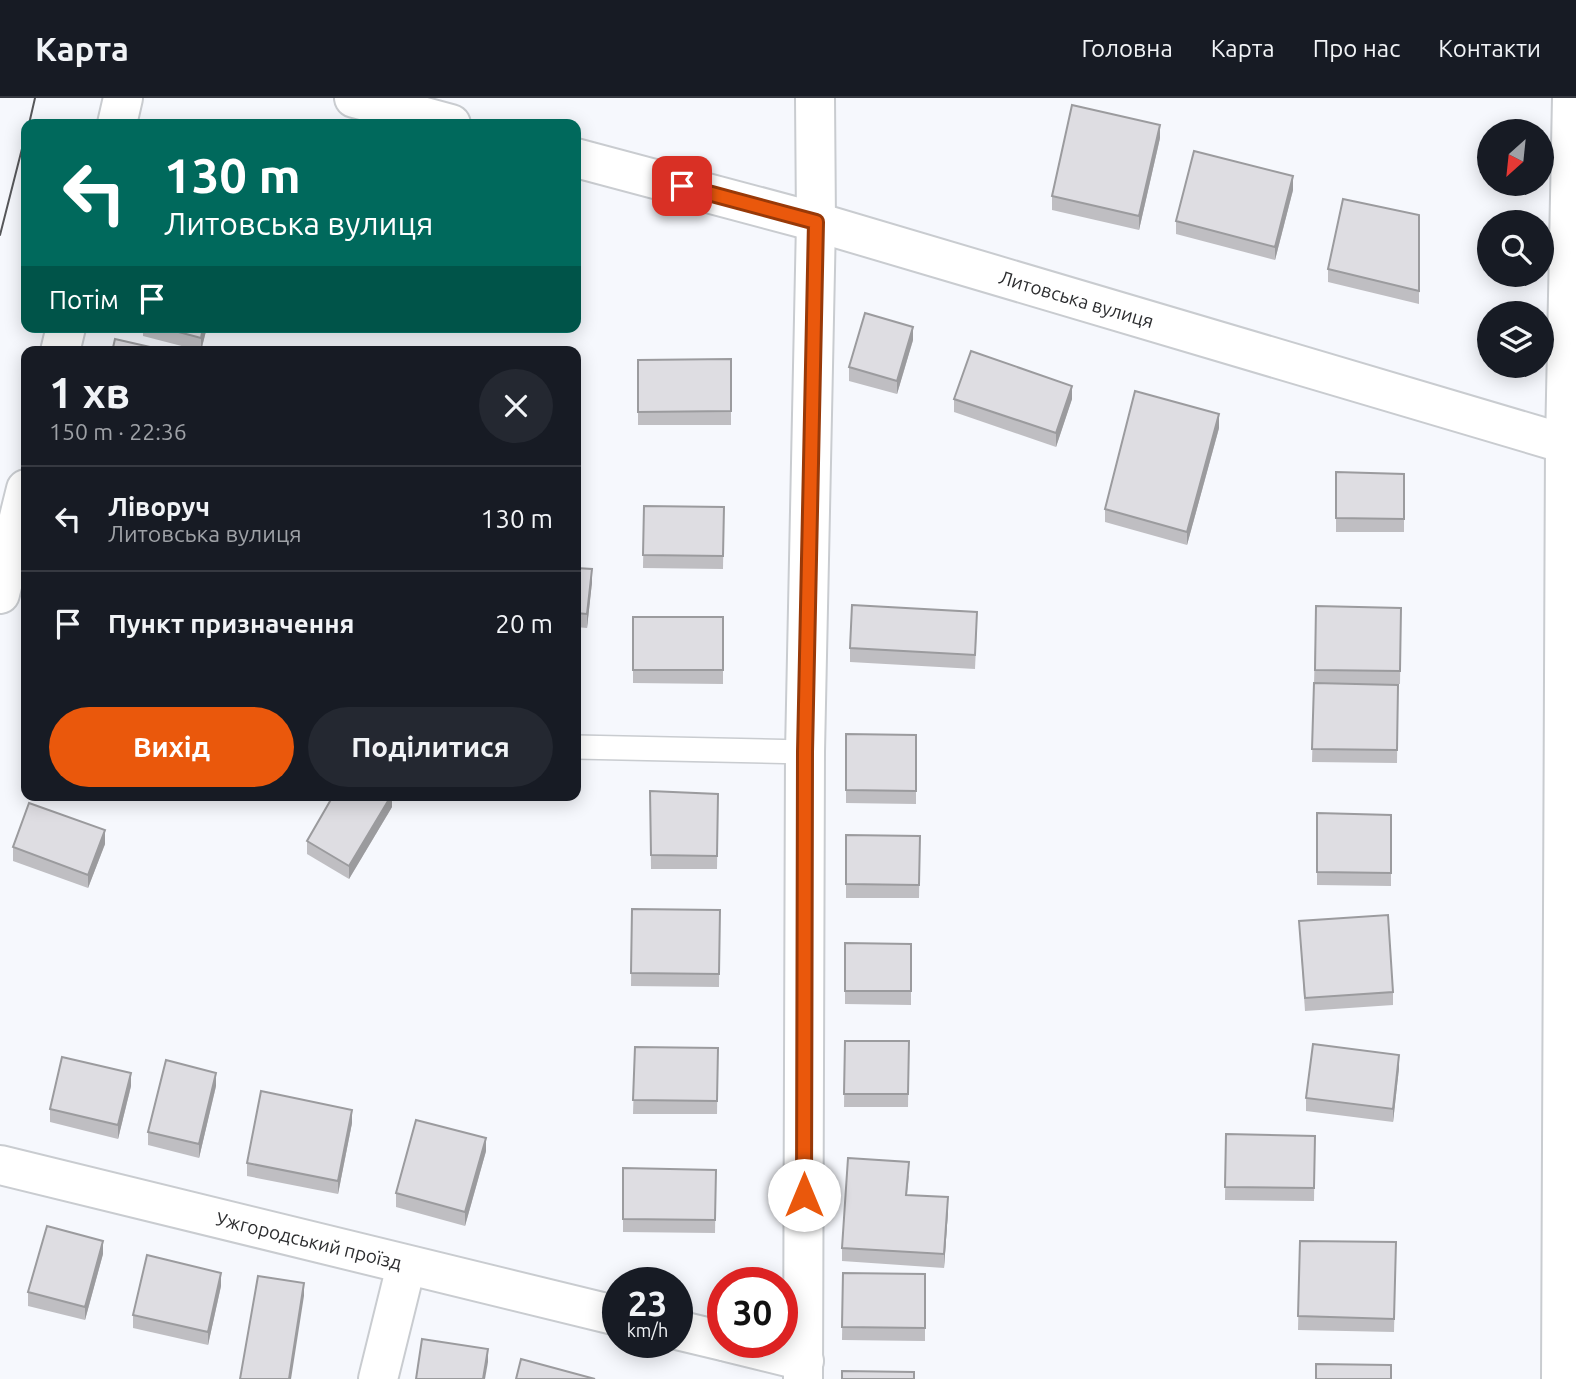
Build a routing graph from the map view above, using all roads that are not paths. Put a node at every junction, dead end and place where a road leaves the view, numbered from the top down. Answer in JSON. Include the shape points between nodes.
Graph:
{"nodes":[{"id":1,"x":123,"y":98,"type":"edge"},
{"id":2,"x":354,"y":98,"type":"edge"},
{"id":3,"x":815,"y":98,"type":"edge"},
{"id":4,"x":1572,"y":98,"type":"edge"},
{"id":5,"x":118,"y":119,"type":"edge"},
{"id":6,"x":433,"y":119,"type":"edge"},
{"id":7,"x":581,"y":159,"type":"edge"},
{"id":8,"x":816,"y":222,"type":"junction"},
{"id":9,"x":1571,"y":446,"type":"edge"},
{"id":10,"x":21,"y":509,"type":"edge"},
{"id":11,"x":0,"y":594,"type":"edge"},
{"id":12,"x":581,"y":747,"type":"edge"},
{"id":13,"x":805,"y":752,"type":"junction"},
{"id":14,"x":0,"y":1165,"type":"edge"},
{"id":15,"x":406,"y":1266,"type":"junction"},
{"id":16,"x":602,"y":1312,"type":"edge"},
{"id":17,"x":770,"y":1358,"type":"edge"},
{"id":18,"x":803,"y":1370,"type":"edge"},
{"id":19,"x":378,"y":1379,"type":"edge"},
{"id":20,"x":1561,"y":1379,"type":"edge"}],
"edges":[{"from":1,"to":5,"type":"street"},
{"from":2,"to":6,"type":"street"},
{"from":3,"to":8,"type":"street"},
{"from":4,"to":9,"type":"street"},
{"from":7,"to":8,"type":"street","name":"Литовська вулиця"},
{"from":8,"to":9,"type":"street","name":"Литовська вулиця"},
{"from":8,"to":13,"type":"street"},
{"from":9,"to":20,"type":"street"},
{"from":10,"to":11,"type":"street"},
{"from":12,"to":13,"type":"lane"},
{"from":13,"to":18,"type":"street"},
{"from":14,"to":15,"type":"street","name":"Ужгородський проїзд"},
{"from":15,"to":16,"type":"street","name":"Ужгородський проїзд"},
{"from":15,"to":19,"type":"street"},
{"from":17,"to":18,"type":"street"}]}
